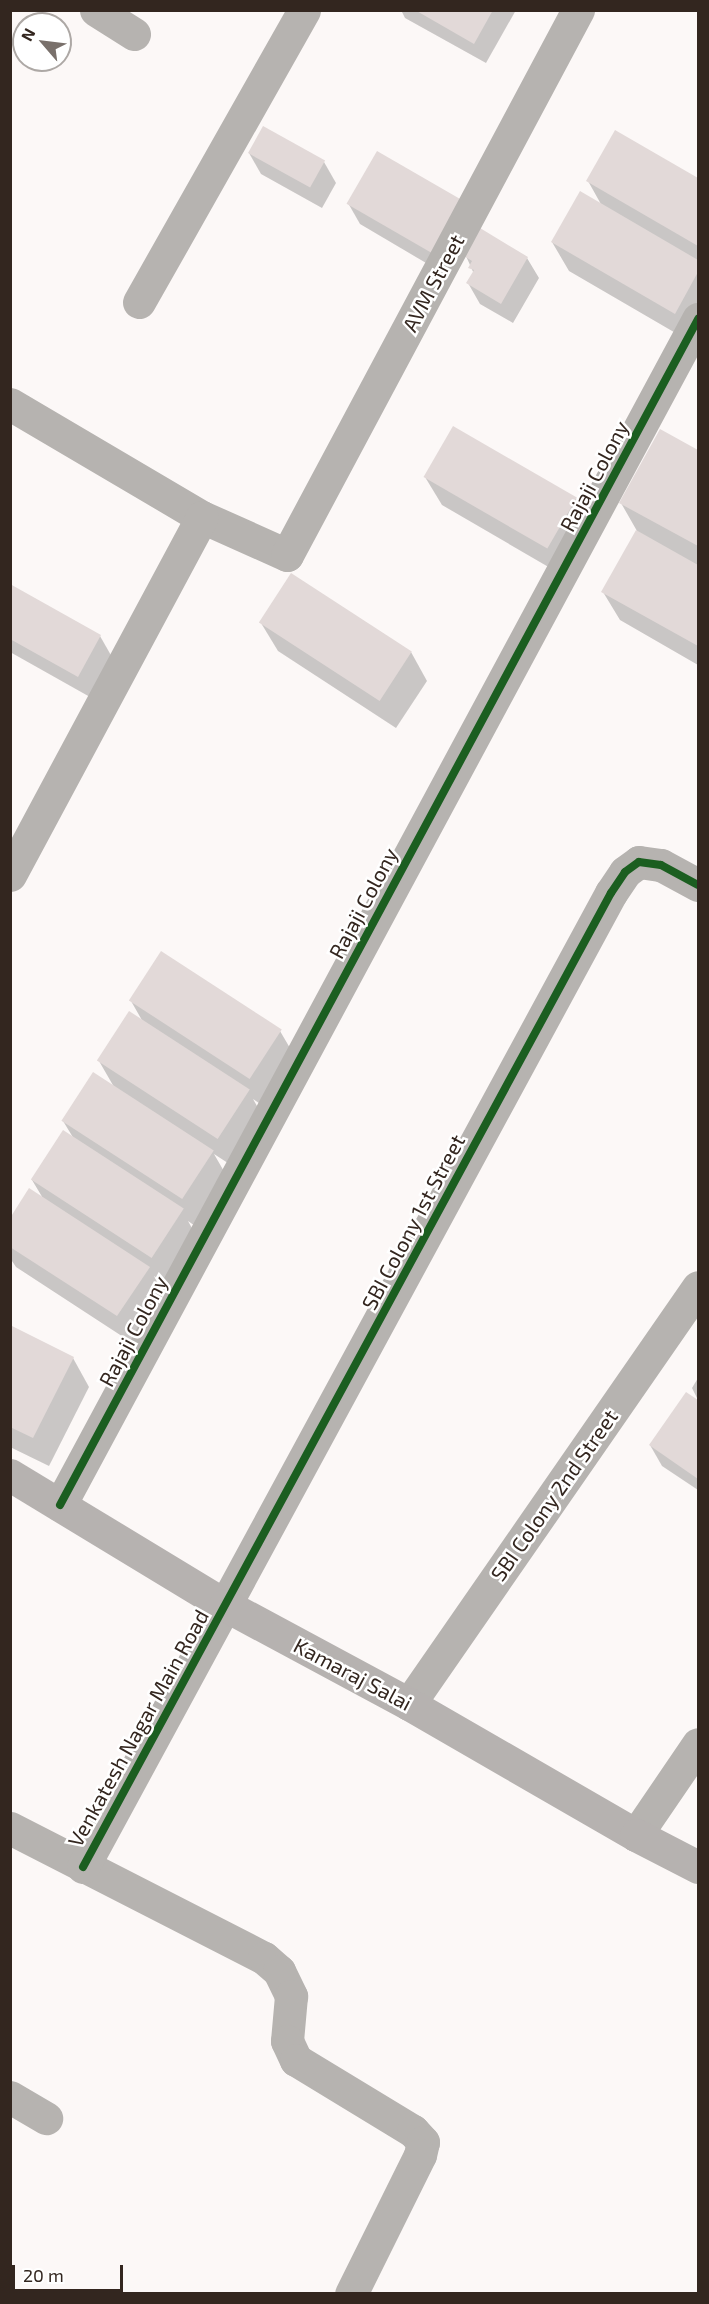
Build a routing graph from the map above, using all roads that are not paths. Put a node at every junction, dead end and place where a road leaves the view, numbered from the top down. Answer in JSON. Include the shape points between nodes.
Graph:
{"nodes":[{"id":1,"x":96,"y":10,"type":"edge"},
{"id":2,"x":304,"y":10,"type":"edge"},
{"id":3,"x":578,"y":10,"type":"edge"},
{"id":4,"x":134,"y":34,"type":"dead end"},
{"id":5,"x":139,"y":302,"type":"dead end"},
{"id":6,"x":699,"y":319,"type":"edge"},
{"id":7,"x":10,"y":404,"type":"edge"},
{"id":8,"x":202,"y":517,"type":"junction"},
{"id":9,"x":10,"y":875,"type":"edge"},
{"id":10,"x":699,"y":885,"type":"edge"},
{"id":11,"x":699,"y":1287,"type":"edge"},
{"id":12,"x":10,"y":1475,"type":"edge"},
{"id":13,"x":60,"y":1505,"type":"junction"},
{"id":14,"x":225,"y":1605,"type":"junction"},
{"id":15,"x":409,"y":1704,"type":"junction"},
{"id":16,"x":699,"y":1744,"type":"edge"},
{"id":17,"x":10,"y":1828,"type":"edge"},
{"id":18,"x":636,"y":1835,"type":"junction"},
{"id":19,"x":83,"y":1867,"type":"junction"},
{"id":20,"x":699,"y":1867,"type":"edge"},
{"id":21,"x":10,"y":2097,"type":"edge"},
{"id":22,"x":46,"y":2118,"type":"dead end"},
{"id":23,"x":351,"y":2294,"type":"edge"}],
"edges":[{"from":1,"to":4,"type":"street"},
{"from":2,"to":5,"type":"street"},
{"from":3,"to":8,"type":"street","name":"AVM Street","via":[[287,555]]},
{"from":6,"to":13,"type":"street","name":"Rajaji Colony"},
{"from":7,"to":8,"type":"street"},
{"from":8,"to":9,"type":"street"},
{"from":10,"to":14,"type":"street","name":"SBI Colony 1st Street","via":[[661,865],[639,862],[625,872],[611,893]]},
{"from":11,"to":15,"type":"street","name":"SBI Colony 2nd Street"},
{"from":12,"to":13,"type":"street","name":"Kamaraj Salai"},
{"from":13,"to":14,"type":"street","name":"Kamaraj Salai"},
{"from":14,"to":15,"type":"street","name":"Kamaraj Salai"},
{"from":14,"to":19,"type":"street","name":"Venkatesh Nagar Main Road"},
{"from":15,"to":18,"type":"street","name":"Kamaraj Salai"},
{"from":16,"to":18,"type":"street"},
{"from":17,"to":19,"type":"street","name":"Venkatesh Nagar Main Road"},
{"from":18,"to":20,"type":"street","name":"Kamaraj Salai"},
{"from":19,"to":23,"type":"street","name":"Venkatesh Nagar Main Road","via":[[264,1958],[279,1971],[291,1996],[287,2041],[296,2060],[413,2131],[423,2142]]},
{"from":21,"to":22,"type":"street"}]}
